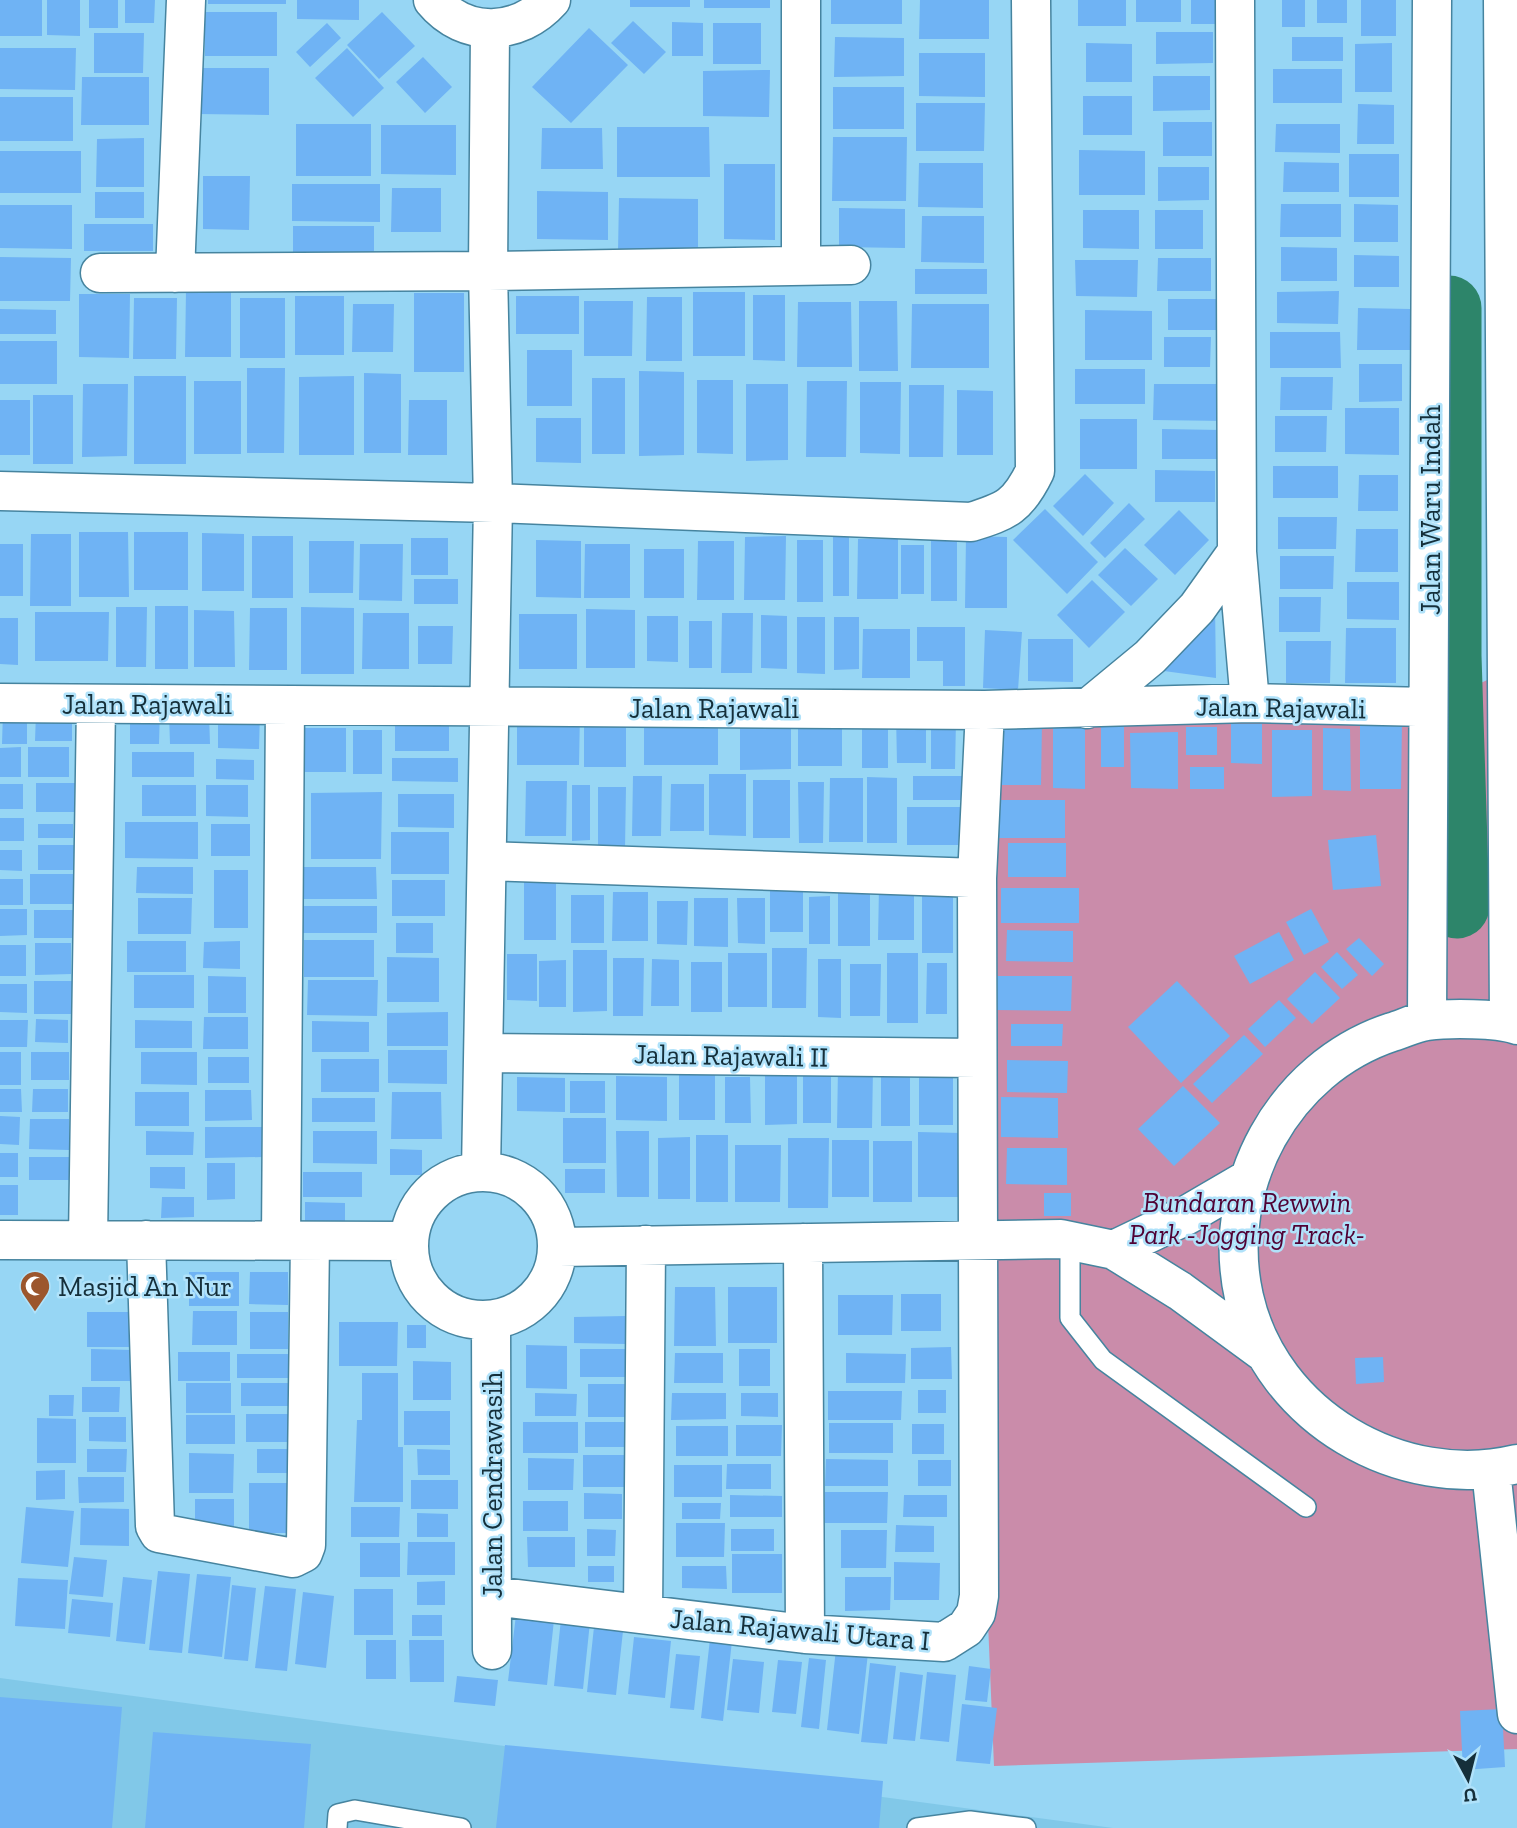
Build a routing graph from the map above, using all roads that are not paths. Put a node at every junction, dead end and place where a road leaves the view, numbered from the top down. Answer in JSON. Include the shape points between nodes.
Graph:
{"nodes":[{"id":1,"x":186,"y":0,"type":"edge"},
{"id":2,"x":433,"y":0,"type":"edge"},
{"id":3,"x":551,"y":0,"type":"edge"},
{"id":4,"x":801,"y":0,"type":"edge"},
{"id":5,"x":1031,"y":0,"type":"edge"},
{"id":6,"x":1235,"y":0,"type":"edge"},
{"id":7,"x":1432,"y":0,"type":"edge"},
{"id":8,"x":1508,"y":24,"type":"edge"},
{"id":9,"x":490,"y":30,"type":"junction"},
{"id":10,"x":1511,"y":231,"type":"edge"},
{"id":11,"x":801,"y":264,"type":"junction"},
{"id":12,"x":851,"y":265,"type":"dead end"},
{"id":13,"x":488,"y":271,"type":"junction"},
{"id":14,"x":100,"y":273,"type":"dead end"},
{"id":15,"x":175,"y":273,"type":"junction"},
{"id":16,"x":1512,"y":442,"type":"edge"},
{"id":17,"x":0,"y":491,"type":"edge"},
{"id":18,"x":493,"y":503,"type":"junction"},
{"id":19,"x":1237,"y":552,"type":"junction"},
{"id":20,"x":1512,"y":671,"type":"edge"},
{"id":21,"x":0,"y":703,"type":"edge"},
{"id":22,"x":1250,"y":703,"type":"junction"},
{"id":23,"x":96,"y":704,"type":"junction"},
{"id":24,"x":285,"y":705,"type":"junction"},
{"id":25,"x":490,"y":707,"type":"junction"},
{"id":26,"x":1428,"y":707,"type":"junction"},
{"id":27,"x":1087,"y":709,"type":"junction"},
{"id":28,"x":985,"y":710,"type":"junction"},
{"id":29,"x":488,"y":861,"type":"junction"},
{"id":30,"x":977,"y":878,"type":"junction"},
{"id":31,"x":1427,"y":1021,"type":"junction"},
{"id":32,"x":1513,"y":1023,"type":"edge"},
{"id":33,"x":485,"y":1053,"type":"junction"},
{"id":34,"x":977,"y":1058,"type":"junction"},
{"id":35,"x":481,"y":1171,"type":"junction"},
{"id":36,"x":1247,"y":1180,"type":"junction"},
{"id":37,"x":0,"y":1240,"type":"edge"},
{"id":38,"x":88,"y":1240,"type":"junction"},
{"id":39,"x":146,"y":1240,"type":"junction"},
{"id":40,"x":295,"y":1240,"type":"junction"},
{"id":41,"x":976,"y":1240,"type":"junction"},
{"id":42,"x":408,"y":1241,"type":"junction"},
{"id":43,"x":803,"y":1242,"type":"junction"},
{"id":44,"x":1070,"y":1242,"type":"junction"},
{"id":45,"x":646,"y":1245,"type":"junction"},
{"id":46,"x":559,"y":1247,"type":"junction"},
{"id":47,"x":1114,"y":1250,"type":"junction"},
{"id":48,"x":491,"y":1320,"type":"junction"},
{"id":49,"x":1266,"y":1354,"type":"junction"},
{"id":50,"x":1504,"y":1467,"type":"edge"},
{"id":51,"x":1306,"y":1507,"type":"dead end"},
{"id":52,"x":492,"y":1596,"type":"junction"},
{"id":53,"x":643,"y":1614,"type":"junction"},
{"id":54,"x":805,"y":1634,"type":"junction"},
{"id":55,"x":492,"y":1650,"type":"dead end"},
{"id":56,"x":1517,"y":1714,"type":"edge"},
{"id":57,"x":337,"y":1828,"type":"edge"},
{"id":58,"x":461,"y":1828,"type":"edge"},
{"id":59,"x":917,"y":1828,"type":"edge"},
{"id":60,"x":1027,"y":1828,"type":"edge"}],
"edges":[{"from":1,"to":15,"type":"street"},
{"from":2,"to":9,"type":"street","via":[[464,24]]},
{"from":3,"to":9,"type":"street","via":[[516,26]]},
{"from":4,"to":11,"type":"street"},
{"from":5,"to":18,"type":"street","via":[[1035,471],[1024,494],[1005,511],[971,522]]},
{"from":6,"to":19,"type":"street"},
{"from":7,"to":26,"type":"street","name":"Jalan Waru Indah"},
{"from":8,"to":10,"type":"street"},
{"from":9,"to":13,"type":"street"},
{"from":10,"to":16,"type":"street"},
{"from":11,"to":12,"type":"street"},
{"from":11,"to":13,"type":"street"},
{"from":13,"to":15,"type":"street"},
{"from":13,"to":18,"type":"street"},
{"from":14,"to":15,"type":"street"},
{"from":16,"to":20,"type":"street"},
{"from":17,"to":18,"type":"street"},
{"from":18,"to":25,"type":"street"},
{"from":19,"to":22,"type":"street"},
{"from":19,"to":27,"type":"street","via":[[1197,608],[1150,657]]},
{"from":20,"to":32,"type":"street"},
{"from":21,"to":23,"type":"street","name":"Jalan Rajawali"},
{"from":22,"to":26,"type":"street","name":"Jalan Rajawali"},
{"from":22,"to":27,"type":"street","name":"Jalan Rajawali"},
{"from":23,"to":24,"type":"street","name":"Jalan Rajawali"},
{"from":23,"to":38,"type":"street"},
{"from":24,"to":25,"type":"street","name":"Jalan Rajawali"},
{"from":24,"to":40,"type":"street"},
{"from":25,"to":28,"type":"street","name":"Jalan Rajawali"},
{"from":25,"to":29,"type":"street"},
{"from":26,"to":31,"type":"street","name":"Jalan Waru Indah"},
{"from":27,"to":28,"type":"street","name":"Jalan Rajawali"},
{"from":28,"to":30,"type":"street","name":"Jalan Rajawali Utara I"},
{"from":29,"to":30,"type":"street"},
{"from":29,"to":33,"type":"street"},
{"from":30,"to":34,"type":"street","name":"Jalan Rajawali Utara I"},
{"from":31,"to":32,"type":"street"},
{"from":31,"to":36,"type":"street","via":[[1367,1040],[1314,1075],[1273,1123]]},
{"from":33,"to":34,"type":"street","name":"Jalan Rajawali II"},
{"from":33,"to":35,"type":"street"},
{"from":34,"to":41,"type":"street","name":"Jalan Rajawali Utara I"},
{"from":35,"to":42,"type":"street","via":[[454,1177],[431,1192],[415,1215]]},
{"from":35,"to":46,"type":"street","via":[[510,1176],[536,1192],[553,1217]]},
{"from":36,"to":47,"type":"street"},
{"from":36,"to":49,"type":"street","via":[[1238,1239],[1244,1298]]},
{"from":37,"to":38,"type":"street"},
{"from":38,"to":39,"type":"street"},
{"from":39,"to":40,"type":"street"},
{"from":39,"to":40,"type":"street","via":[[155,1526],[159,1533],[293,1558],[303,1553],[306,1545]]},
{"from":40,"to":42,"type":"street"},
{"from":41,"to":43,"type":"street"},
{"from":41,"to":44,"type":"street"},
{"from":41,"to":54,"type":"street","name":"Jalan Rajawali Utara I","via":[[976,1613],[967,1628],[944,1642]]},
{"from":42,"to":48,"type":"street","via":[[410,1263],[431,1300],[449,1313]]},
{"from":43,"to":45,"type":"street"},
{"from":43,"to":54,"type":"street"},
{"from":44,"to":47,"type":"street"},
{"from":44,"to":51,"type":"lane","via":[[1070,1318],[1103,1360]]},
{"from":45,"to":46,"type":"street"},
{"from":45,"to":53,"type":"street"},
{"from":46,"to":48,"type":"street","via":[[556,1268],[538,1296],[512,1315]]},
{"from":47,"to":49,"type":"street"},
{"from":48,"to":52,"type":"street","name":"Jalan Cendrawasih"},
{"from":49,"to":50,"type":"street","via":[[1308,1409],[1360,1446],[1421,1467]]},
{"from":50,"to":56,"type":"street"},
{"from":52,"to":53,"type":"street","name":"Jalan Rajawali Utara I"},
{"from":52,"to":55,"type":"street","name":"Jalan Cendrawasih"},
{"from":53,"to":54,"type":"street","name":"Jalan Rajawali Utara I"},
{"from":57,"to":58,"type":"lane","via":[[338,1814],[355,1810]]},
{"from":59,"to":60,"type":"lane","via":[[970,1821]]}]}
